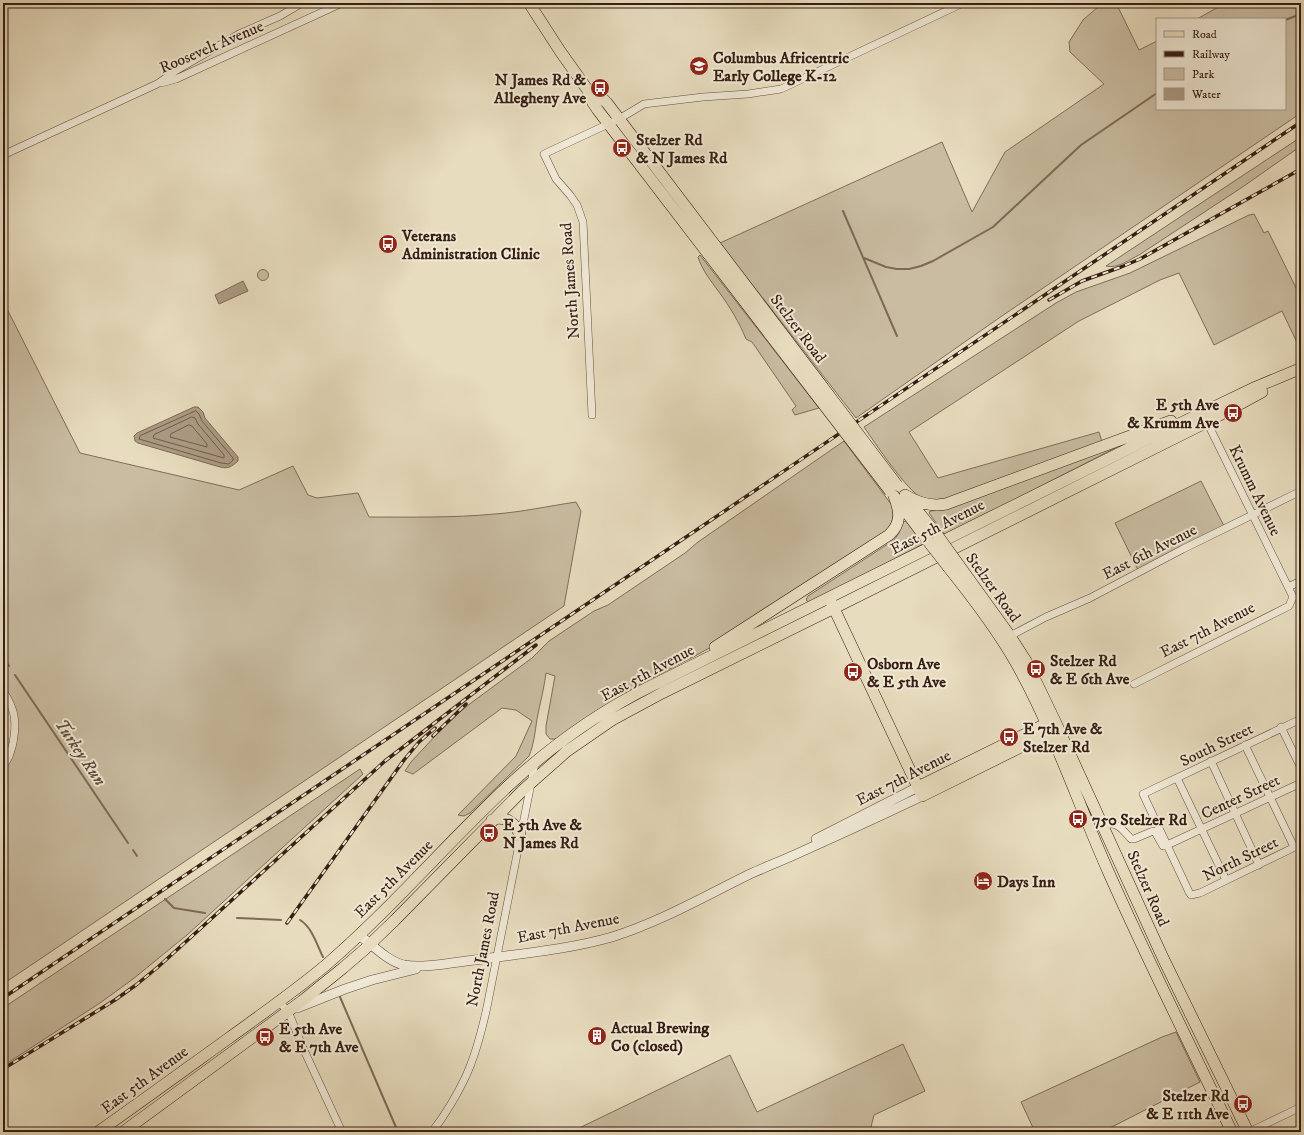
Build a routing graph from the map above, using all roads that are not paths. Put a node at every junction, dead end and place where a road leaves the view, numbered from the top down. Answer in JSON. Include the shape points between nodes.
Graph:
{"nodes":[{"id":1,"x":302,"y":3,"type":"edge"},
{"id":2,"x":342,"y":3,"type":"edge"},
{"id":3,"x":529,"y":3,"type":"edge"},
{"id":4,"x":963,"y":3,"type":"edge"},
{"id":5,"x":156,"y":84,"type":"junction"},
{"id":6,"x":588,"y":89,"type":"junction"},
{"id":7,"x":619,"y":119,"type":"junction"},
{"id":8,"x":608,"y":124,"type":"junction"},
{"id":9,"x":3,"y":155,"type":"edge"},
{"id":10,"x":1299,"y":369,"type":"edge"},
{"id":11,"x":818,"y":389,"type":"junction"},
{"id":12,"x":592,"y":415,"type":"dead end"},
{"id":13,"x":1204,"y":417,"type":"junction"},
{"id":14,"x":1301,"y":490,"type":"edge"},
{"id":15,"x":897,"y":492,"type":"junction"},
{"id":16,"x":1253,"y":515,"type":"junction"},
{"id":17,"x":954,"y":566,"type":"junction"},
{"id":18,"x":1301,"y":581,"type":"edge"},
{"id":19,"x":1288,"y":587,"type":"junction"},
{"id":20,"x":1292,"y":601,"type":"joint"},
{"id":21,"x":831,"y":603,"type":"junction"},
{"id":22,"x":1010,"y":636,"type":"junction"},
{"id":23,"x":1134,"y":684,"type":"dead end"},
{"id":24,"x":651,"y":686,"type":"junction"},
{"id":25,"x":3,"y":691,"type":"edge"},
{"id":26,"x":1301,"y":719,"type":"edge"},
{"id":27,"x":1052,"y":726,"type":"junction"},
{"id":28,"x":1281,"y":727,"type":"junction"},
{"id":29,"x":1245,"y":745,"type":"junction"},
{"id":30,"x":1014,"y":750,"type":"junction"},
{"id":31,"x":1060,"y":754,"type":"junction"},
{"id":32,"x":1210,"y":761,"type":"junction"},
{"id":33,"x":535,"y":763,"type":"junction"},
{"id":34,"x":3,"y":766,"type":"edge"},
{"id":35,"x":1301,"y":768,"type":"edge"},
{"id":36,"x":1177,"y":778,"type":"junction"},
{"id":37,"x":531,"y":782,"type":"junction"},
{"id":38,"x":1301,"y":783,"type":"edge"},
{"id":39,"x":920,"y":791,"type":"junction"},
{"id":40,"x":1270,"y":797,"type":"junction"},
{"id":41,"x":1235,"y":814,"type":"junction"},
{"id":42,"x":492,"y":820,"type":"junction"},
{"id":43,"x":1103,"y":825,"type":"junction"},
{"id":44,"x":1201,"y":829,"type":"junction"},
{"id":45,"x":1091,"y":831,"type":"junction"},
{"id":46,"x":520,"y":836,"type":"junction"},
{"id":47,"x":1167,"y":846,"type":"junction"},
{"id":48,"x":1298,"y":846,"type":"edge"},
{"id":49,"x":1259,"y":865,"type":"junction"},
{"id":50,"x":1226,"y":880,"type":"junction"},
{"id":51,"x":359,"y":934,"type":"junction"},
{"id":52,"x":371,"y":943,"type":"junction"},
{"id":53,"x":496,"y":957,"type":"junction"},
{"id":54,"x":432,"y":965,"type":"junction"},
{"id":55,"x":279,"y":1002,"type":"junction"},
{"id":56,"x":288,"y":1011,"type":"junction"},
{"id":57,"x":1301,"y":1107,"type":"edge"},
{"id":58,"x":98,"y":1132,"type":"edge"},
{"id":59,"x":123,"y":1132,"type":"edge"},
{"id":60,"x":342,"y":1132,"type":"edge"},
{"id":61,"x":432,"y":1132,"type":"edge"},
{"id":62,"x":1232,"y":1132,"type":"edge"},
{"id":63,"x":1248,"y":1132,"type":"edge"}],
"edges":[{"from":1,"to":5,"type":"street","name":"Roosevelt Avenue","via":[[239,34]]},
{"from":2,"to":5,"type":"street","name":"Roosevelt Avenue","via":[[176,79]]},
{"from":3,"to":6,"type":"main road"},
{"from":4,"to":7,"type":"street","name":"North James Road","via":[[781,89],[644,104]]},
{"from":5,"to":9,"type":"street","name":"Roosevelt Avenue"},
{"from":6,"to":7,"type":"main road","via":[[603,99]]},
{"from":6,"to":8,"type":"main road","via":[[593,103]]},
{"from":7,"to":8,"type":"street","name":"North James Road"},
{"from":7,"to":11,"type":"main road","name":"Stelzer Road"},
{"from":8,"to":11,"type":"main road","name":"Stelzer Road"},
{"from":8,"to":12,"type":"street","name":"North James Road","via":[[544,154],[556,179],[577,205],[583,222]]},
{"from":10,"to":13,"type":"main road","name":"East 5th Avenue","via":[[1257,386]]},
{"from":11,"to":15,"type":"main road","name":"Stelzer Road","bridge":true},
{"from":13,"to":15,"type":"main road","via":[[1162,424],[943,504],[923,504]]},
{"from":13,"to":16,"type":"street","name":"Krumm Avenue"},
{"from":13,"to":21,"type":"main road","name":"East 5th Avenue"},
{"from":14,"to":16,"type":"street","name":"East 6th Avenue"},
{"from":15,"to":17,"type":"main road","name":"Stelzer Road","bridge":true},
{"from":15,"to":24,"type":"main road","via":[[900,513],[889,535]]},
{"from":16,"to":19,"type":"street","name":"Krumm Avenue"},
{"from":16,"to":22,"type":"street","name":"East 6th Avenue"},
{"from":17,"to":22,"type":"main road","name":"Stelzer Road"},
{"from":17,"to":27,"type":"main road","name":"Stelzer Road","via":[[1016,663]]},
{"from":18,"to":19,"type":"street"},
{"from":19,"to":20,"type":"street","name":"Krumm Avenue","via":[[1293,597]]},
{"from":20,"to":23,"type":"street","name":"East 7th Avenue","via":[[1290,606]]},
{"from":21,"to":24,"type":"main road","name":"East 5th Avenue"},
{"from":21,"to":37,"type":"main road","name":"East 5th Avenue","via":[[612,720],[567,751]]},
{"from":21,"to":39,"type":"main road"},
{"from":22,"to":27,"type":"main road","name":"Stelzer Road","via":[[1026,661]]},
{"from":24,"to":33,"type":"main road","name":"East 5th Avenue","via":[[571,735]]},
{"from":25,"to":34,"type":"street","via":[[12,707],[16,722],[11,751]]},
{"from":26,"to":28,"type":"street","name":"South Street"},
{"from":27,"to":30,"type":"main road","name":"East 7th Avenue"},
{"from":27,"to":31,"type":"main road","name":"Stelzer Road"},
{"from":27,"to":39,"type":"main road","name":"East 7th Avenue"},
{"from":27,"to":43,"type":"main road","name":"Stelzer Road"},
{"from":28,"to":29,"type":"street","name":"South Street"},
{"from":28,"to":35,"type":"street"},
{"from":29,"to":32,"type":"street","name":"South Street"},
{"from":29,"to":40,"type":"street"},
{"from":30,"to":31,"type":"main road","via":[[1032,744],[1046,743]]},
{"from":30,"to":39,"type":"main road","name":"East 7th Avenue"},
{"from":31,"to":45,"type":"main road","name":"Stelzer Road"},
{"from":32,"to":36,"type":"street","name":"South Street"},
{"from":32,"to":41,"type":"street"},
{"from":33,"to":37,"type":"street","name":"North James Road"},
{"from":33,"to":51,"type":"main road","name":"East 5th Avenue","via":[[509,785]]},
{"from":36,"to":44,"type":"street"},
{"from":36,"to":47,"type":"street","name":"South Street","via":[[1143,794]]},
{"from":37,"to":42,"type":"main road","name":"East 5th Avenue"},
{"from":37,"to":46,"type":"street","name":"North James Road"},
{"from":38,"to":40,"type":"street","name":"Center Street"},
{"from":39,"to":53,"type":"street","name":"East 7th Avenue","via":[[799,847],[768,866],[628,932],[578,945]]},
{"from":40,"to":41,"type":"street","name":"Center Street"},
{"from":40,"to":48,"type":"street"},
{"from":41,"to":44,"type":"street","name":"Center Street"},
{"from":41,"to":49,"type":"street"},
{"from":42,"to":46,"type":"main road","via":[[500,818],[509,821],[515,825]]},
{"from":42,"to":52,"type":"main road","name":"East 5th Avenue"},
{"from":43,"to":45,"type":"street"},
{"from":43,"to":47,"type":"street","via":[[1119,826],[1134,839],[1153,831],[1163,846]]},
{"from":43,"to":63,"type":"main road","name":"Stelzer Road"},
{"from":44,"to":47,"type":"street","name":"Center Street"},
{"from":44,"to":50,"type":"street"},
{"from":45,"to":62,"type":"main road","name":"Stelzer Road"},
{"from":46,"to":53,"type":"street","name":"North James Road"},
{"from":47,"to":50,"type":"street","name":"North Street","via":[[1188,892],[1192,895]]},
{"from":48,"to":49,"type":"street","name":"North Street"},
{"from":49,"to":50,"type":"street","name":"North Street"},
{"from":51,"to":52,"type":"street","name":"East 7th Avenue"},
{"from":51,"to":55,"type":"main road","name":"East 5th Avenue","via":[[327,964]]},
{"from":52,"to":54,"type":"street","name":"East 7th Avenue","via":[[400,964]]},
{"from":52,"to":56,"type":"main road","name":"East 5th Avenue"},
{"from":53,"to":54,"type":"street","name":"East 7th Avenue"},
{"from":53,"to":61,"type":"street","name":"North James Road","via":[[488,1007],[466,1076]]},
{"from":54,"to":56,"type":"street","name":"East 7th Avenue","via":[[372,980]]},
{"from":55,"to":56,"type":"street"},
{"from":55,"to":58,"type":"main road","name":"East 5th Avenue"},
{"from":56,"to":59,"type":"main road","name":"East 5th Avenue"},
{"from":56,"to":60,"type":"street"},
{"from":57,"to":63,"type":"street"}]}
